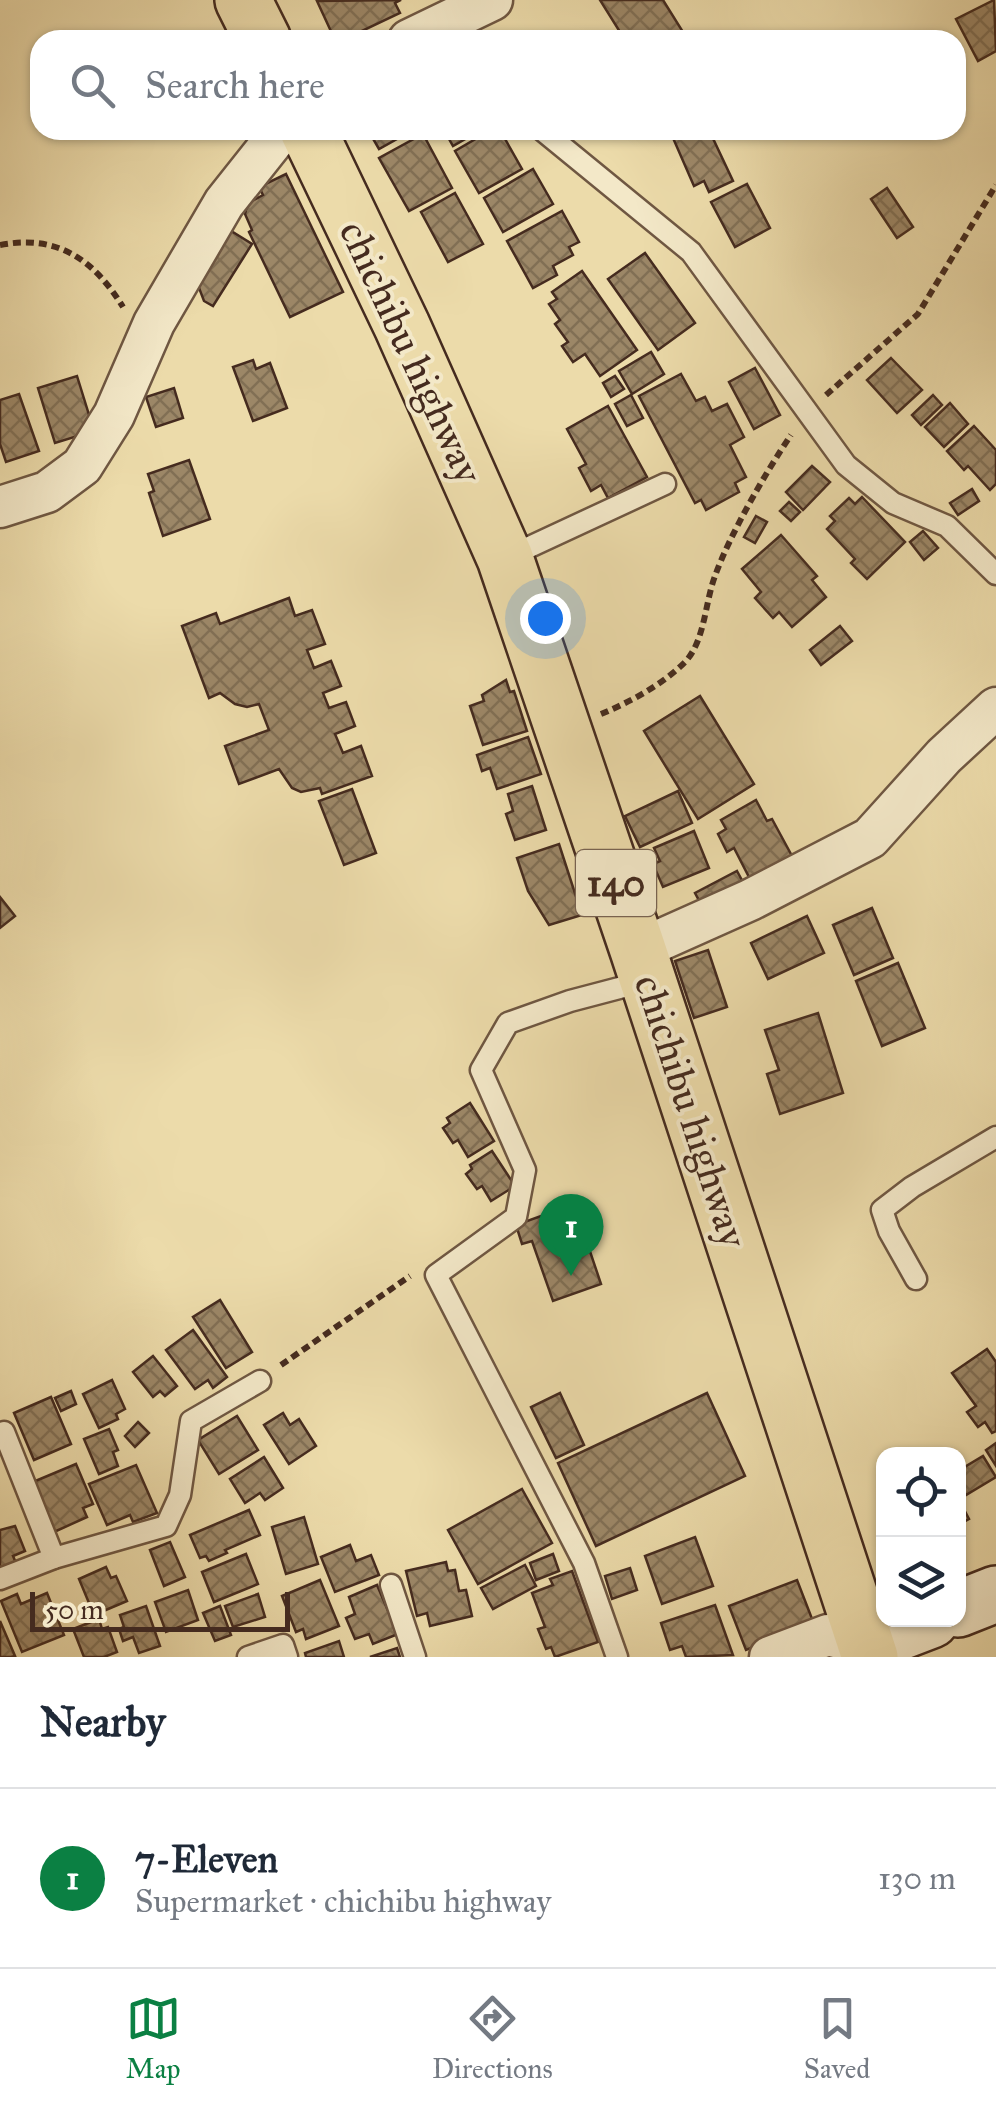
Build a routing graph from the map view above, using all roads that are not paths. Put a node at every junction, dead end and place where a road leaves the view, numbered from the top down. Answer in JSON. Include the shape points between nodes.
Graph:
{"nodes":[{"id":1,"x":243,"y":0,"type":"edge"},
{"id":2,"x":492,"y":0,"type":"edge"},
{"id":3,"x":258,"y":30,"type":"edge"},
{"id":4,"x":431,"y":30,"type":"edge"},
{"id":5,"x":274,"y":140,"type":"edge"},
{"id":6,"x":313,"y":140,"type":"edge"},
{"id":7,"x":554,"y":140,"type":"edge"},
{"id":8,"x":665,"y":484,"type":"dead end"},
{"id":9,"x":0,"y":507,"type":"edge"},
{"id":10,"x":505,"y":558,"type":"junction"},
{"id":11,"x":996,"y":574,"type":"edge"},
{"id":12,"x":996,"y":708,"type":"edge"},
{"id":13,"x":643,"y":965,"type":"junction"},
{"id":14,"x":996,"y":1137,"type":"edge"},
{"id":15,"x":916,"y":1279,"type":"dead end"},
{"id":16,"x":260,"y":1380,"type":"road end"},
{"id":17,"x":4,"y":1432,"type":"dead end"},
{"id":18,"x":54,"y":1558,"type":"junction"},
{"id":19,"x":0,"y":1579,"type":"edge"},
{"id":20,"x":391,"y":1585,"type":"dead end"},
{"id":21,"x":996,"y":1594,"type":"edge"},
{"id":22,"x":966,"y":1606,"type":"edge"},
{"id":23,"x":917,"y":1627,"type":"edge"},
{"id":24,"x":868,"y":1651,"type":"edge"},
{"id":25,"x":248,"y":1657,"type":"edge"},
{"id":26,"x":287,"y":1657,"type":"edge"},
{"id":27,"x":415,"y":1657,"type":"edge"},
{"id":28,"x":617,"y":1657,"type":"edge"},
{"id":29,"x":770,"y":1657,"type":"edge"}],
"edges":[{"from":1,"to":3,"type":"highway"},
{"from":2,"to":4,"type":"street"},
{"from":5,"to":9,"type":"street","via":[[224,203],[82,466],[47,492]]},
{"from":6,"to":10,"type":"highway","name":"chichibu highway","number":"140"},
{"from":7,"to":11,"type":"lane","via":[[691,252],[846,465],[892,503],[948,526]]},
{"from":8,"to":10,"type":"lane"},
{"from":10,"to":13,"type":"highway","name":"chichibu highway","number":"140"},
{"from":12,"to":13,"type":"street","via":[[870,838]]},
{"from":13,"to":24,"type":"highway","name":"chichibu highway","number":"140"},
{"from":13,"to":28,"type":"lane","via":[[508,1023],[481,1070],[526,1170],[516,1217],[436,1275],[584,1563]]},
{"from":14,"to":15,"type":"lane","via":[[882,1210]]},
{"from":16,"to":18,"type":"lane","via":[[191,1420],[180,1495],[166,1526]]},
{"from":17,"to":18,"type":"lane"},
{"from":18,"to":19,"type":"lane"},
{"from":20,"to":27,"type":"lane"},
{"from":21,"to":22,"type":"street"},
{"from":23,"to":24,"type":"street"},
{"from":24,"to":29,"type":"street","via":[[828,1635]]},
{"from":25,"to":26,"type":"lane","via":[[283,1645]]}]}
